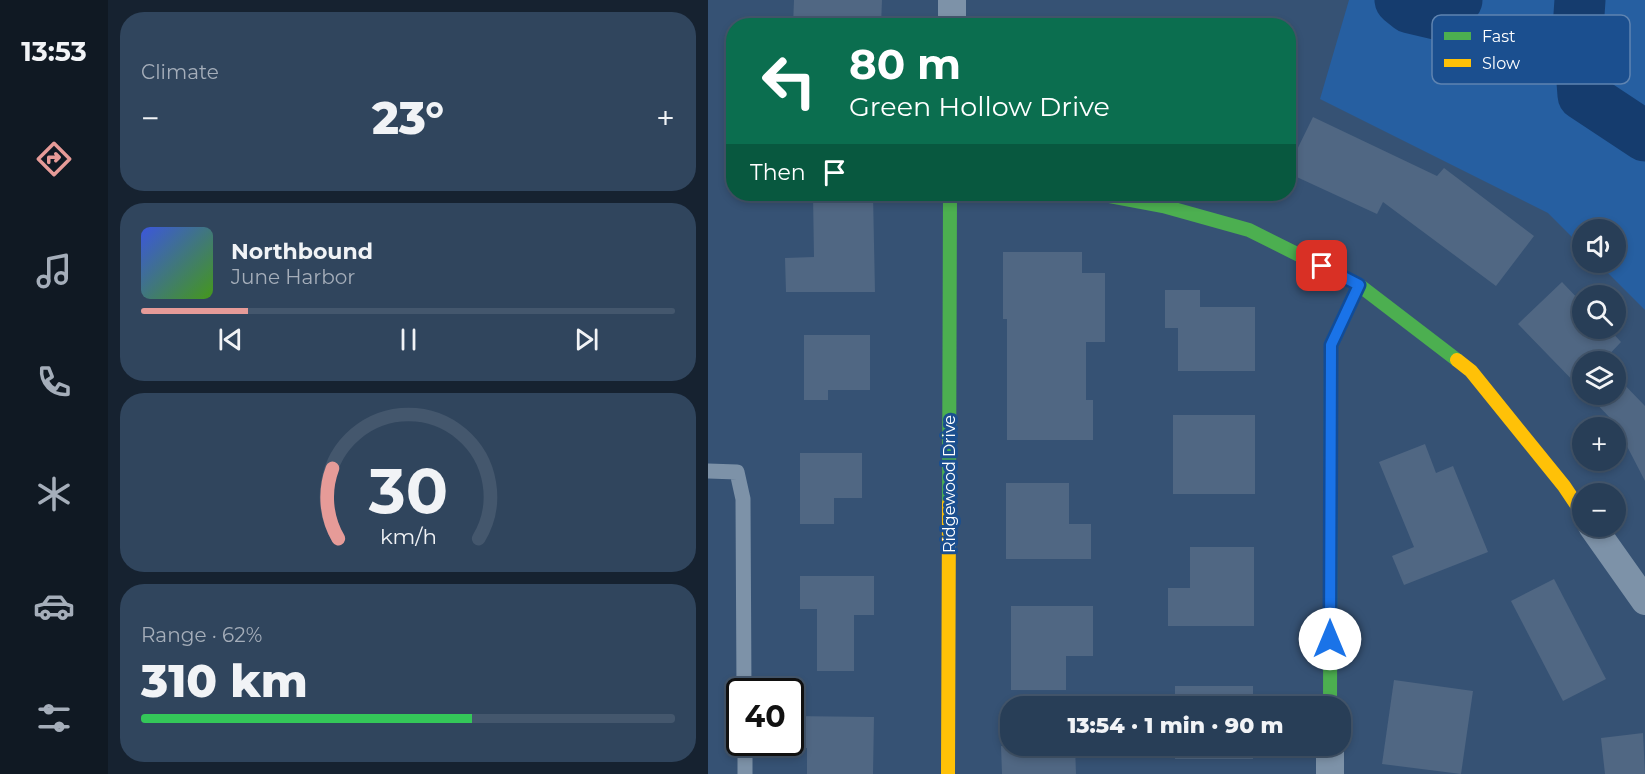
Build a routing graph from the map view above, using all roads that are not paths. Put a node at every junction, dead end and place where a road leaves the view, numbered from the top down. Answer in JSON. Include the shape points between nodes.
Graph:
{"nodes":[{"id":1,"x":952,"y":0,"type":"edge"},
{"id":2,"x":952,"y":18,"type":"edge"},
{"id":3,"x":950,"y":201,"type":"edge"},
{"id":4,"x":1136,"y":201,"type":"edge"},
{"id":5,"x":1359,"y":285,"type":"junction"},
{"id":6,"x":708,"y":471,"type":"edge"},
{"id":7,"x":1572,"y":498,"type":"edge"},
{"id":8,"x":1600,"y":537,"type":"edge"},
{"id":9,"x":1645,"y":601,"type":"edge"},
{"id":10,"x":744,"y":678,"type":"edge"},
{"id":11,"x":1330,"y":696,"type":"edge"},
{"id":12,"x":745,"y":756,"type":"edge"},
{"id":13,"x":1330,"y":756,"type":"edge"},
{"id":14,"x":745,"y":774,"type":"edge"},
{"id":15,"x":948,"y":774,"type":"edge"},
{"id":16,"x":1330,"y":774,"type":"edge"}],
"edges":[{"from":1,"to":2,"type":"street"},
{"from":3,"to":15,"type":"street","name":"Ridgewood Drive"},
{"from":4,"to":5,"type":"street","via":[[1249,230]]},
{"from":5,"to":7,"type":"street","via":[[1471,371]]},
{"from":5,"to":11,"type":"street","via":[[1331,345]]},
{"from":6,"to":10,"type":"lane","via":[[737,472],[743,499]]},
{"from":8,"to":9,"type":"street"},
{"from":12,"to":14,"type":"lane"},
{"from":13,"to":16,"type":"street"}]}
